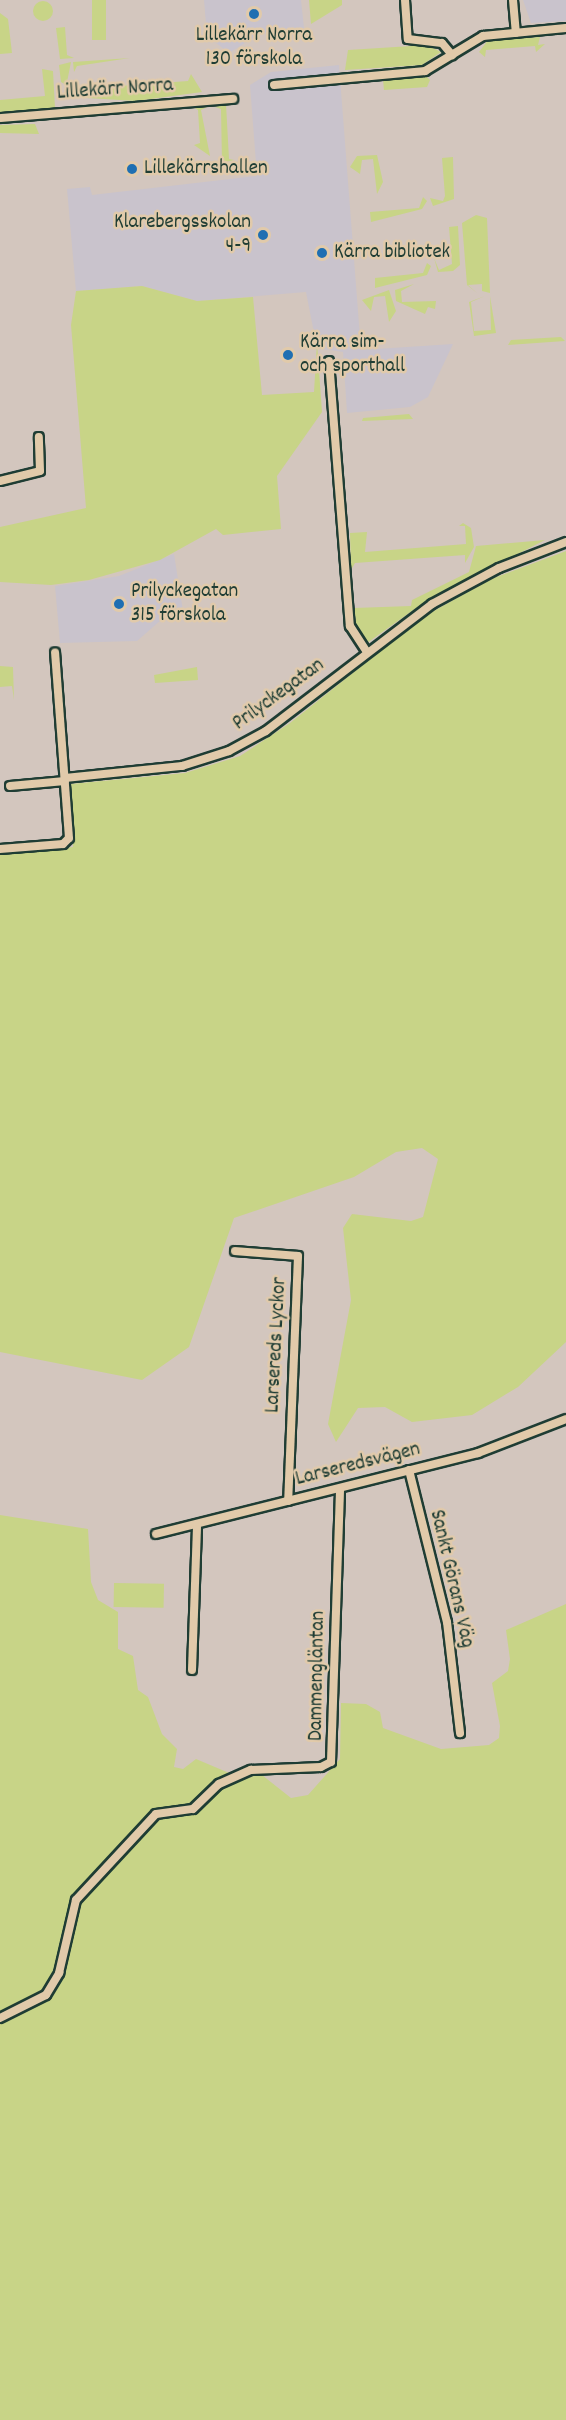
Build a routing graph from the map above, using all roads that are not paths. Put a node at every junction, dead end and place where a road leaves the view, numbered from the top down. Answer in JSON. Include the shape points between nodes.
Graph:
{"nodes":[{"id":1,"x":405,"y":0,"type":"edge"},
{"id":2,"x":513,"y":0,"type":"edge"},
{"id":3,"x":566,"y":28,"type":"edge"},
{"id":4,"x":516,"y":33,"type":"junction"},
{"id":5,"x":452,"y":55,"type":"junction"},
{"id":6,"x":274,"y":86,"type":"dead end"},
{"id":7,"x":233,"y":99,"type":"dead end"},
{"id":8,"x":0,"y":118,"type":"edge"},
{"id":9,"x":330,"y":361,"type":"dead end"},
{"id":10,"x":39,"y":436,"type":"dead end"},
{"id":11,"x":0,"y":482,"type":"edge"},
{"id":12,"x":566,"y":542,"type":"edge"},
{"id":13,"x":366,"y":651,"type":"junction"},
{"id":14,"x":55,"y":653,"type":"dead end"},
{"id":15,"x":65,"y":779,"type":"junction"},
{"id":16,"x":10,"y":786,"type":"dead end"},
{"id":17,"x":0,"y":849,"type":"edge"},
{"id":18,"x":235,"y":1251,"type":"dead end"},
{"id":19,"x":566,"y":1419,"type":"edge"},
{"id":20,"x":409,"y":1470,"type":"junction"},
{"id":21,"x":340,"y":1489,"type":"junction"},
{"id":22,"x":288,"y":1501,"type":"junction"},
{"id":23,"x":196,"y":1527,"type":"junction"},
{"id":24,"x":156,"y":1534,"type":"dead end"},
{"id":25,"x":192,"y":1670,"type":"dead end"},
{"id":26,"x":460,"y":1733,"type":"dead end"},
{"id":27,"x":0,"y":2018,"type":"edge"}],
"edges":[{"from":1,"to":5,"type":"street","via":[[408,39],[442,43]]},
{"from":2,"to":4,"type":"street"},
{"from":3,"to":4,"type":"street"},
{"from":4,"to":5,"type":"street","via":[[483,36]]},
{"from":5,"to":6,"type":"street","via":[[425,71]]},
{"from":7,"to":8,"type":"street","name":"Lillekärr Norra"},
{"from":9,"to":13,"type":"street","via":[[350,626]]},
{"from":10,"to":11,"type":"street","via":[[40,471]]},
{"from":12,"to":13,"type":"street","name":"Prilyckegatan","via":[[471,583]]},
{"from":13,"to":15,"type":"street","name":"Prilyckegatan","via":[[266,731],[229,751],[182,766]]},
{"from":14,"to":15,"type":"street"},
{"from":15,"to":16,"type":"street","name":"Prilyckegatan"},
{"from":15,"to":17,"type":"street","via":[[66,842]]},
{"from":18,"to":22,"type":"street","name":"Larsereds Lyckor","via":[[298,1256]]},
{"from":19,"to":20,"type":"street","name":"Larseredsvägen","via":[[478,1454]]},
{"from":20,"to":21,"type":"street","name":"Larseredsvägen"},
{"from":20,"to":26,"type":"street","name":"Sankt Görans Väg","via":[[447,1622]]},
{"from":21,"to":22,"type":"street","name":"Larseredsvägen"},
{"from":21,"to":27,"type":"street","name":"Dammengläntan","via":[[331,1762],[321,1767],[264,1766],[219,1784],[193,1809],[156,1814],[111,1856],[76,1900],[59,1972],[46,1995]]},
{"from":22,"to":23,"type":"street","name":"Larseredsvägen"},
{"from":23,"to":24,"type":"street","name":"Larseredsvägen"},
{"from":23,"to":25,"type":"street"}]}
